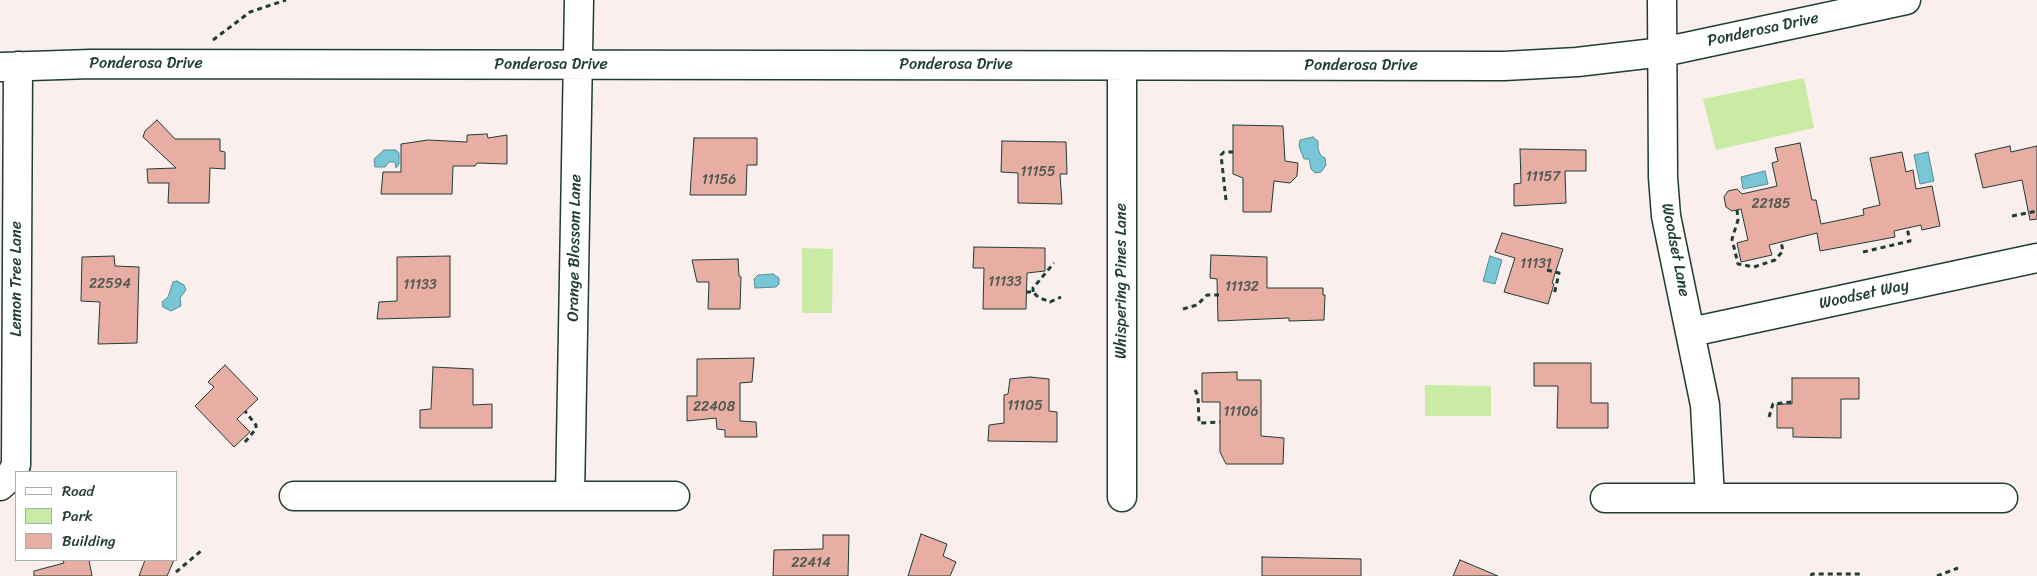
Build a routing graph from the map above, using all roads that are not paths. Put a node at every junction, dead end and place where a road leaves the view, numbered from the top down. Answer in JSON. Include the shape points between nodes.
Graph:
{"nodes":[{"id":1,"x":579,"y":0,"type":"edge"},
{"id":2,"x":1662,"y":0,"type":"edge"},
{"id":3,"x":1906,"y":0,"type":"edge"},
{"id":4,"x":1663,"y":52,"type":"junction"},
{"id":5,"x":579,"y":65,"type":"junction"},
{"id":6,"x":9,"y":66,"type":"edge"},
{"id":7,"x":1122,"y":66,"type":"junction"},
{"id":8,"x":2037,"y":258,"type":"edge"},
{"id":9,"x":1691,"y":332,"type":"junction"},
{"id":10,"x":0,"y":486,"type":"edge"},
{"id":11,"x":294,"y":496,"type":"dead end"},
{"id":12,"x":570,"y":496,"type":"junction"},
{"id":13,"x":675,"y":496,"type":"dead end"},
{"id":14,"x":1122,"y":497,"type":"dead end"},
{"id":15,"x":1605,"y":498,"type":"dead end"},
{"id":16,"x":1710,"y":498,"type":"junction"},
{"id":17,"x":2003,"y":498,"type":"dead end"}],
"edges":[{"from":1,"to":5,"type":"street","name":"Orange Blossom Lane"},
{"from":2,"to":4,"type":"street","name":"Woodset Lane"},
{"from":3,"to":4,"type":"street","name":"Ponderosa Drive"},
{"from":4,"to":7,"type":"street","name":"Ponderosa Drive","via":[[1504,66]]},
{"from":4,"to":9,"type":"street","name":"Woodset Lane","via":[[1664,196]]},
{"from":5,"to":6,"type":"street","name":"Ponderosa Drive"},
{"from":5,"to":7,"type":"street","name":"Ponderosa Drive"},
{"from":5,"to":12,"type":"street","name":"Orange Blossom Lane"},
{"from":6,"to":10,"type":"street","name":"Lemon Tree Lane","via":[[16,465]]},
{"from":7,"to":14,"type":"street","name":"Whispering Pines Lane"},
{"from":8,"to":9,"type":"street","name":"Woodset Way"},
{"from":9,"to":16,"type":"street","name":"Woodset Lane","via":[[1705,405]]},
{"from":11,"to":12,"type":"street"},
{"from":12,"to":13,"type":"street"},
{"from":15,"to":16,"type":"street"},
{"from":16,"to":17,"type":"street"}]}
